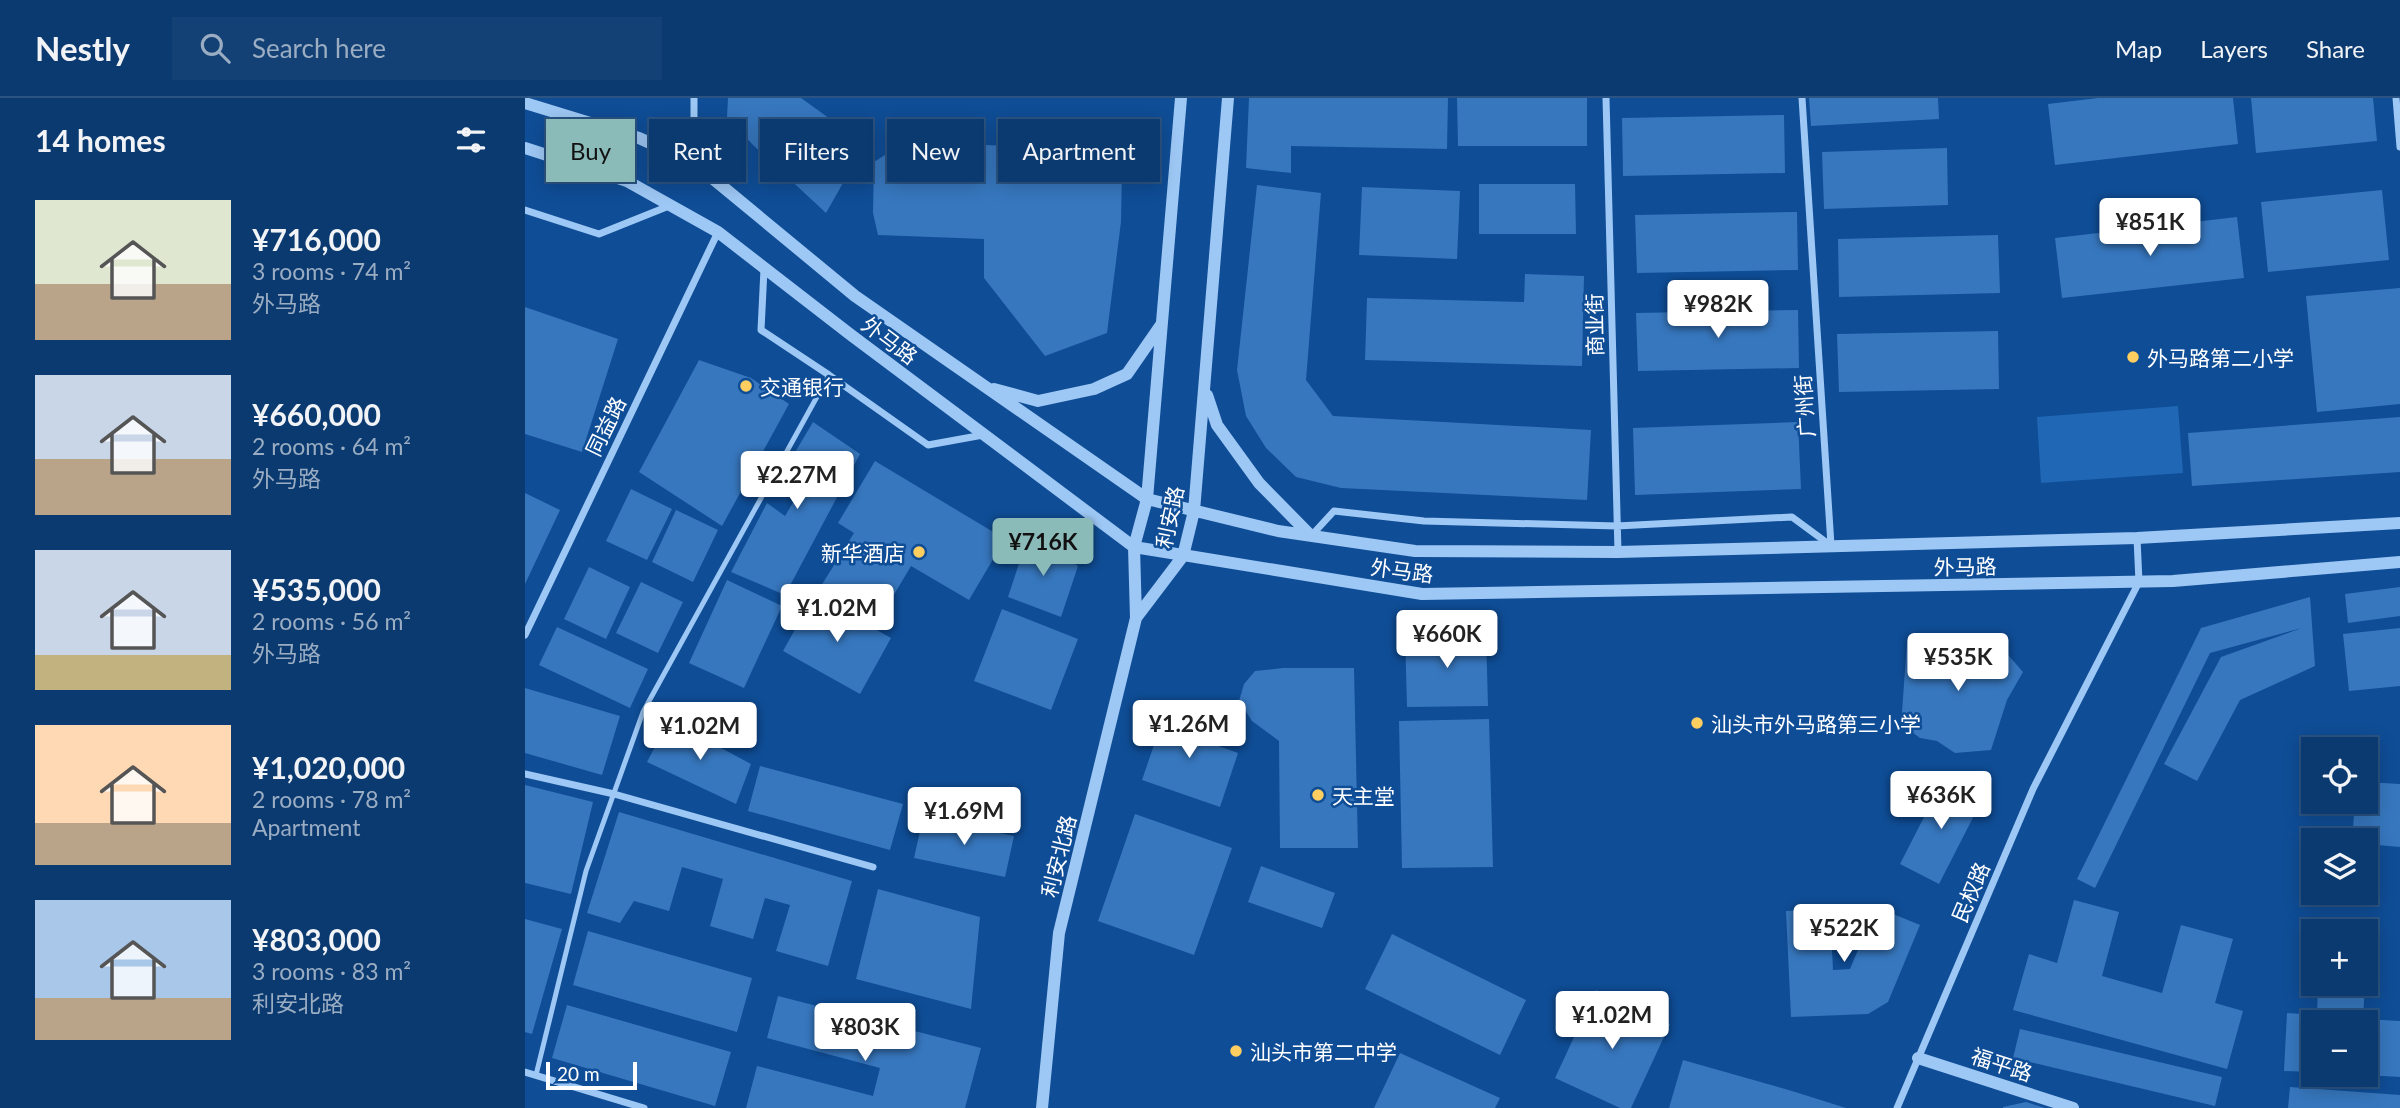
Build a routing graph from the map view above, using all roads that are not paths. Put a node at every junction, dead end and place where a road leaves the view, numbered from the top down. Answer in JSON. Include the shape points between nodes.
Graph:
{"nodes":[{"id":1,"x":694,"y":98,"type":"edge"},
{"id":2,"x":1181,"y":98,"type":"edge"},
{"id":3,"x":1228,"y":98,"type":"edge"},
{"id":4,"x":1606,"y":98,"type":"edge"},
{"id":5,"x":1801,"y":98,"type":"edge"},
{"id":6,"x":2396,"y":98,"type":"edge"},
{"id":7,"x":525,"y":103,"type":"edge"},
{"id":8,"x":694,"y":119,"type":"edge"},
{"id":9,"x":649,"y":143,"type":"edge"},
{"id":10,"x":2400,"y":147,"type":"edge"},
{"id":11,"x":525,"y":148,"type":"edge"},
{"id":12,"x":717,"y":182,"type":"edge"},
{"id":13,"x":672,"y":205,"type":"junction"},
{"id":14,"x":525,"y":210,"type":"edge"},
{"id":15,"x":718,"y":232,"type":"junction"},
{"id":16,"x":764,"y":268,"type":"junction"},
{"id":17,"x":1162,"y":325,"type":"junction"},
{"id":18,"x":829,"y":375,"type":"junction"},
{"id":19,"x":985,"y":387,"type":"junction"},
{"id":20,"x":1204,"y":387,"type":"junction"},
{"id":21,"x":984,"y":435,"type":"junction"},
{"id":22,"x":1147,"y":499,"type":"junction"},
{"id":23,"x":1194,"y":510,"type":"junction"},
{"id":24,"x":2400,"y":523,"type":"edge"},
{"id":25,"x":1617,"y":526,"type":"junction"},
{"id":26,"x":1311,"y":536,"type":"junction"},
{"id":27,"x":2137,"y":538,"type":"junction"},
{"id":28,"x":1831,"y":545,"type":"junction"},
{"id":29,"x":1134,"y":547,"type":"junction"},
{"id":30,"x":1618,"y":552,"type":"junction"},
{"id":31,"x":1183,"y":556,"type":"junction"},
{"id":32,"x":2400,"y":562,"type":"edge"},
{"id":33,"x":2139,"y":582,"type":"junction"},
{"id":34,"x":1136,"y":618,"type":"junction"},
{"id":35,"x":525,"y":635,"type":"edge"},
{"id":36,"x":525,"y":774,"type":"edge"},
{"id":37,"x":614,"y":794,"type":"junction"},
{"id":38,"x":873,"y":867,"type":"dead end"},
{"id":39,"x":1918,"y":1058,"type":"junction"},
{"id":40,"x":525,"y":1072,"type":"edge"},
{"id":41,"x":535,"y":1075,"type":"junction"},
{"id":42,"x":644,"y":1108,"type":"edge"},
{"id":43,"x":1042,"y":1108,"type":"edge"},
{"id":44,"x":1897,"y":1108,"type":"edge"},
{"id":45,"x":2073,"y":1108,"type":"edge"}],
"edges":[{"from":1,"to":8,"type":"street"},
{"from":2,"to":17,"type":"street","name":"利安路"},
{"from":3,"to":20,"type":"street","name":"利安路"},
{"from":4,"to":25,"type":"street","name":"商业街"},
{"from":5,"to":28,"type":"street","name":"广州街"},
{"from":6,"to":10,"type":"street"},
{"from":7,"to":9,"type":"street","name":"外马路"},
{"from":11,"to":13,"type":"street","name":"外马路","via":[[627,181]]},
{"from":12,"to":19,"type":"street","name":"外马路","via":[[855,296]]},
{"from":13,"to":14,"type":"street","via":[[599,234]]},
{"from":13,"to":15,"type":"street","name":"外马路"},
{"from":15,"to":16,"type":"street","name":"外马路"},
{"from":15,"to":35,"type":"street","name":"同益路"},
{"from":16,"to":18,"type":"street","via":[[761,330]]},
{"from":16,"to":21,"type":"street","name":"外马路"},
{"from":17,"to":19,"type":"street","via":[[1127,374],[1094,389],[1038,401]]},
{"from":17,"to":22,"type":"street","name":"利安路"},
{"from":18,"to":21,"type":"street","via":[[928,446]]},
{"from":18,"to":37,"type":"lane","via":[[643,712]]},
{"from":19,"to":22,"type":"street","name":"外马路"},
{"from":20,"to":23,"type":"street","name":"利安路"},
{"from":20,"to":26,"type":"street","via":[[1217,425],[1259,483]]},
{"from":21,"to":29,"type":"street","name":"外马路"},
{"from":22,"to":23,"type":"street","name":"外马路"},
{"from":22,"to":29,"type":"street","name":"利安路"},
{"from":23,"to":26,"type":"street","name":"外马路"},
{"from":23,"to":31,"type":"street","name":"利安路"},
{"from":24,"to":27,"type":"street","name":"外马路"},
{"from":25,"to":26,"type":"street","via":[[1424,522],[1334,511]]},
{"from":25,"to":28,"type":"street","via":[[1792,517]]},
{"from":25,"to":30,"type":"street","name":"商业街"},
{"from":26,"to":30,"type":"street","name":"外马路","via":[[1415,551]]},
{"from":27,"to":28,"type":"street","name":"外马路"},
{"from":27,"to":33,"type":"street","name":"民权路"},
{"from":28,"to":30,"type":"street","name":"外马路"},
{"from":29,"to":31,"type":"street","name":"外马路"},
{"from":29,"to":34,"type":"street","name":"利安路"},
{"from":31,"to":33,"type":"street","name":"外马路","via":[[1422,594]]},
{"from":31,"to":34,"type":"street","name":"利安路"},
{"from":32,"to":33,"type":"street","name":"外马路"},
{"from":33,"to":39,"type":"street","name":"民权路","via":[[2033,789]]},
{"from":34,"to":43,"type":"street","name":"利安北路","via":[[1059,933]]},
{"from":36,"to":37,"type":"street"},
{"from":37,"to":38,"type":"street"},
{"from":37,"to":41,"type":"lane","via":[[586,870]]},
{"from":39,"to":44,"type":"street","name":"民权路"},
{"from":39,"to":45,"type":"street","name":"福平路"},
{"from":40,"to":41,"type":"street"},
{"from":41,"to":42,"type":"street"}]}
